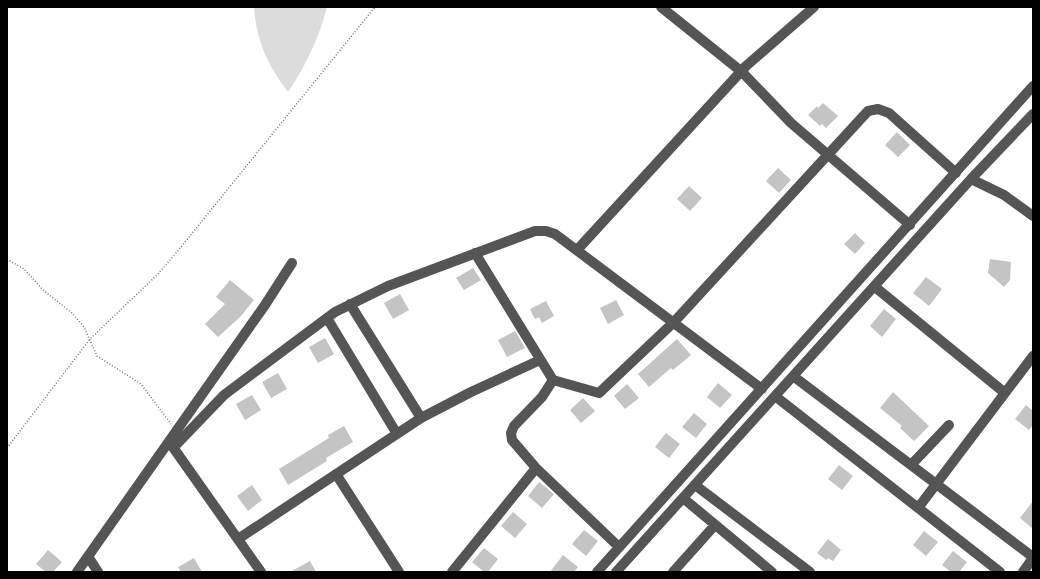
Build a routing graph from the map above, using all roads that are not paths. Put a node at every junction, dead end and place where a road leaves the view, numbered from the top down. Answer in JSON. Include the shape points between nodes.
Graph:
{"nodes":[{"id":1,"x":661,"y":7,"type":"edge"},
{"id":2,"x":814,"y":7,"type":"edge"},
{"id":3,"x":742,"y":72,"type":"junction"},
{"id":4,"x":1033,"y":86,"type":"edge"},
{"id":5,"x":1033,"y":114,"type":"edge"},
{"id":6,"x":827,"y":154,"type":"junction"},
{"id":7,"x":956,"y":174,"type":"junction"},
{"id":8,"x":972,"y":179,"type":"junction"},
{"id":9,"x":1033,"y":216,"type":"edge"},
{"id":10,"x":910,"y":225,"type":"junction"},
{"id":11,"x":577,"y":250,"type":"junction"},
{"id":12,"x":475,"y":253,"type":"junction"},
{"id":13,"x":292,"y":263,"type":"dead end"},
{"id":14,"x":875,"y":287,"type":"junction"},
{"id":15,"x":350,"y":304,"type":"junction"},
{"id":16,"x":328,"y":318,"type":"junction"},
{"id":17,"x":674,"y":322,"type":"junction"},
{"id":18,"x":1033,"y":356,"type":"edge"},
{"id":19,"x":540,"y":360,"type":"junction"},
{"id":20,"x":793,"y":376,"type":"junction"},
{"id":21,"x":553,"y":380,"type":"junction"},
{"id":22,"x":762,"y":389,"type":"junction"},
{"id":23,"x":1005,"y":393,"type":"junction"},
{"id":24,"x":775,"y":396,"type":"junction"},
{"id":25,"x":421,"y":418,"type":"junction"},
{"id":26,"x":949,"y":425,"type":"dead end"},
{"id":27,"x":397,"y":434,"type":"junction"},
{"id":28,"x":171,"y":444,"type":"junction"},
{"id":29,"x":911,"y":465,"type":"junction"},
{"id":30,"x":536,"y":468,"type":"junction"},
{"id":31,"x":336,"y":474,"type":"junction"},
{"id":32,"x":936,"y":484,"type":"junction"},
{"id":33,"x":695,"y":485,"type":"junction"},
{"id":34,"x":683,"y":498,"type":"junction"},
{"id":35,"x":918,"y":508,"type":"junction"},
{"id":36,"x":715,"y":525,"type":"junction"},
{"id":37,"x":238,"y":539,"type":"junction"},
{"id":38,"x":619,"y":547,"type":"junction"},
{"id":39,"x":89,"y":558,"type":"junction"},
{"id":40,"x":1033,"y":558,"type":"edge"},
{"id":41,"x":77,"y":572,"type":"edge"},
{"id":42,"x":98,"y":572,"type":"edge"},
{"id":43,"x":261,"y":572,"type":"edge"},
{"id":44,"x":399,"y":572,"type":"edge"},
{"id":45,"x":452,"y":572,"type":"edge"},
{"id":46,"x":597,"y":572,"type":"edge"},
{"id":47,"x":616,"y":572,"type":"edge"},
{"id":48,"x":673,"y":572,"type":"edge"},
{"id":49,"x":772,"y":572,"type":"edge"},
{"id":50,"x":810,"y":572,"type":"edge"},
{"id":51,"x":1000,"y":572,"type":"edge"},
{"id":52,"x":1023,"y":572,"type":"edge"}],
"edges":[{"from":1,"to":3,"type":"street"},
{"from":2,"to":3,"type":"street"},
{"from":3,"to":6,"type":"street","via":[[791,123]]},
{"from":3,"to":11,"type":"street"},
{"from":4,"to":7,"type":"street"},
{"from":5,"to":8,"type":"street"},
{"from":6,"to":7,"type":"street","via":[[864,114],[878,109],[889,113]]},
{"from":6,"to":10,"type":"street"},
{"from":6,"to":17,"type":"street"},
{"from":7,"to":10,"type":"street"},
{"from":8,"to":9,"type":"street","via":[[1004,195]]},
{"from":8,"to":14,"type":"street"},
{"from":10,"to":22,"type":"street"},
{"from":11,"to":12,"type":"street","via":[[555,234],[541,230],[529,232]]},
{"from":11,"to":17,"type":"street"},
{"from":12,"to":15,"type":"street","via":[[388,286]]},
{"from":12,"to":19,"type":"street"},
{"from":13,"to":28,"type":"street","via":[[265,306],[176,431]]},
{"from":14,"to":20,"type":"street"},
{"from":14,"to":23,"type":"street"},
{"from":15,"to":16,"type":"street"},
{"from":15,"to":25,"type":"street"},
{"from":16,"to":27,"type":"street"},
{"from":16,"to":28,"type":"street","via":[[224,395]]},
{"from":17,"to":21,"type":"street","via":[[599,393]]},
{"from":17,"to":22,"type":"street"},
{"from":18,"to":23,"type":"street"},
{"from":19,"to":21,"type":"street"},
{"from":19,"to":25,"type":"street"},
{"from":20,"to":24,"type":"street"},
{"from":20,"to":29,"type":"street"},
{"from":21,"to":30,"type":"street","via":[[511,433],[513,443]]},
{"from":22,"to":38,"type":"street"},
{"from":23,"to":32,"type":"street"},
{"from":24,"to":33,"type":"street"},
{"from":24,"to":35,"type":"street"},
{"from":25,"to":27,"type":"street"},
{"from":26,"to":29,"type":"street"},
{"from":27,"to":31,"type":"street"},
{"from":28,"to":37,"type":"street"},
{"from":28,"to":39,"type":"street"},
{"from":29,"to":32,"type":"street"},
{"from":30,"to":38,"type":"street"},
{"from":30,"to":45,"type":"street"},
{"from":31,"to":37,"type":"street"},
{"from":31,"to":44,"type":"street"},
{"from":32,"to":35,"type":"street"},
{"from":32,"to":40,"type":"street"},
{"from":33,"to":34,"type":"street"},
{"from":33,"to":50,"type":"street"},
{"from":34,"to":36,"type":"street"},
{"from":34,"to":47,"type":"street"},
{"from":35,"to":51,"type":"street"},
{"from":36,"to":48,"type":"street"},
{"from":36,"to":49,"type":"street"},
{"from":37,"to":43,"type":"street"},
{"from":38,"to":46,"type":"street"},
{"from":39,"to":41,"type":"street"},
{"from":39,"to":42,"type":"street"},
{"from":40,"to":52,"type":"street"}]}
